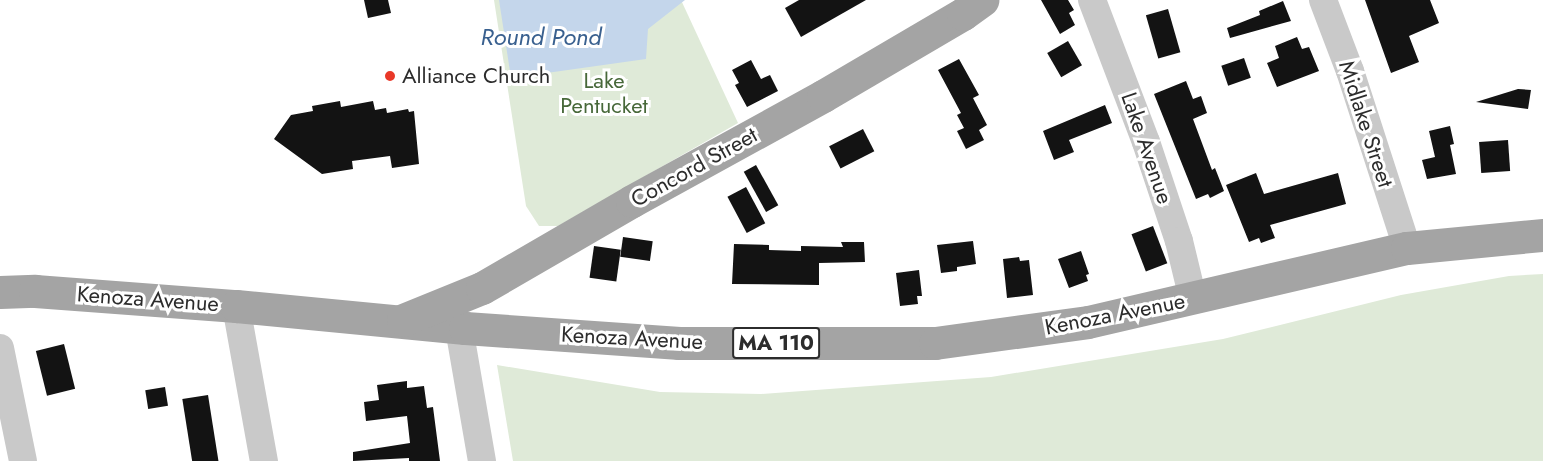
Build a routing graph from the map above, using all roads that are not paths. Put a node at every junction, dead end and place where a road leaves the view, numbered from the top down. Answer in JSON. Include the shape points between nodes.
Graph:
{"nodes":[{"id":1,"x":982,"y":0,"type":"edge"},
{"id":2,"x":1092,"y":0,"type":"edge"},
{"id":3,"x":1323,"y":0,"type":"edge"},
{"id":4,"x":1543,"y":235,"type":"edge"},
{"id":5,"x":1407,"y":248,"type":"junction"},
{"id":6,"x":0,"y":292,"type":"edge"},
{"id":7,"x":1193,"y":300,"type":"junction"},
{"id":8,"x":236,"y":306,"type":"junction"},
{"id":9,"x":399,"y":322,"type":"junction"},
{"id":10,"x":459,"y":328,"type":"junction"},
{"id":11,"x":0,"y":348,"type":"edge"},
{"id":12,"x":22,"y":461,"type":"edge"},
{"id":13,"x":264,"y":461,"type":"edge"},
{"id":14,"x":482,"y":461,"type":"edge"}],
"edges":[{"from":1,"to":9,"type":"main road","name":"Concord Street","via":[[823,96],[482,288]]},
{"from":2,"to":7,"type":"street","name":"Lake Avenue","via":[[1146,142],[1179,241]]},
{"from":3,"to":5,"type":"street","name":"Midlake Street"},
{"from":4,"to":5,"type":"main road","name":"Kenoza Avenue","number":"MA 110"},
{"from":5,"to":7,"type":"main road","name":"Kenoza Avenue","number":"MA 110"},
{"from":6,"to":8,"type":"main road","name":"Kenoza Avenue","number":"MA 110","via":[[35,291]]},
{"from":7,"to":10,"type":"main road","name":"Kenoza Avenue","number":"MA 110","via":[[1088,322],[935,343],[679,343]]},
{"from":8,"to":9,"type":"main road","name":"Kenoza Avenue","number":"MA 110"},
{"from":8,"to":13,"type":"street"},
{"from":9,"to":10,"type":"main road","name":"Kenoza Avenue","number":"MA 110"},
{"from":10,"to":14,"type":"street"},
{"from":11,"to":12,"type":"street"}]}
